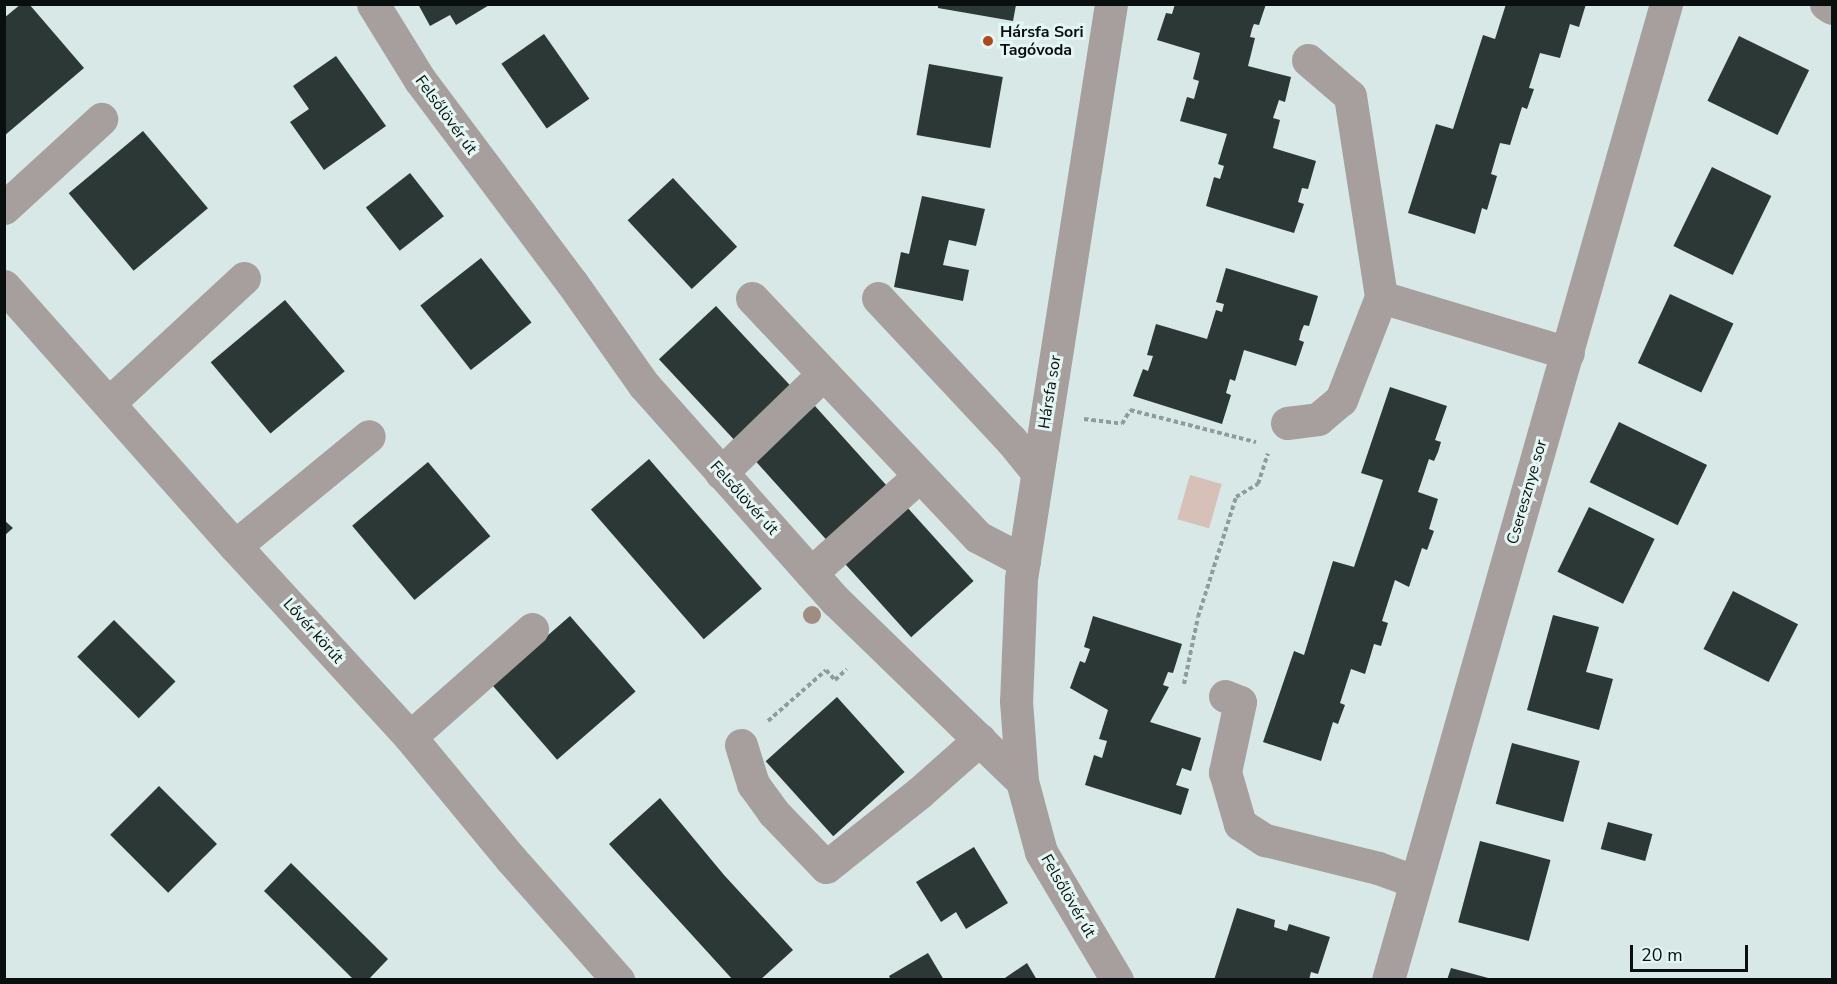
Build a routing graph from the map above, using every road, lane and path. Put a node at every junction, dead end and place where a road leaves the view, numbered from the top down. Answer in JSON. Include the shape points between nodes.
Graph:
{"nodes":[{"id":1,"x":373,"y":4,"type":"edge"},
{"id":2,"x":1111,"y":4,"type":"edge"},
{"id":3,"x":1666,"y":4,"type":"edge"},
{"id":4,"x":1826,"y":4,"type":"edge"},
{"id":5,"x":1833,"y":8,"type":"edge"},
{"id":6,"x":1308,"y":60,"type":"dead end"},
{"id":7,"x":101,"y":119,"type":"dead end"},
{"id":8,"x":4,"y":208,"type":"edge"},
{"id":9,"x":244,"y":278,"type":"dead end"},
{"id":10,"x":4,"y":286,"type":"edge"},
{"id":11,"x":1381,"y":297,"type":"junction"},
{"id":12,"x":752,"y":298,"type":"dead end"},
{"id":13,"x":878,"y":298,"type":"dead end"},
{"id":14,"x":1568,"y":353,"type":"junction"},
{"id":15,"x":822,"y":375,"type":"junction"},
{"id":16,"x":109,"y":403,"type":"junction"},
{"id":17,"x":1097,"y":420,"type":"dead end"},
{"id":18,"x":1279,"y":434,"type":"joint"},
{"id":19,"x":369,"y":436,"type":"dead end"},
{"id":20,"x":1260,"y":443,"type":"dead end"},
{"id":21,"x":1037,"y":472,"type":"junction"},
{"id":22,"x":722,"y":473,"type":"junction"},
{"id":23,"x":919,"y":476,"type":"junction"},
{"id":24,"x":235,"y":546,"type":"junction"},
{"id":25,"x":1024,"y":561,"type":"junction"},
{"id":26,"x":811,"y":573,"type":"junction"},
{"id":27,"x":532,"y":629,"type":"dead end"},
{"id":28,"x":847,"y":669,"type":"dead end"},
{"id":29,"x":1184,"y":684,"type":"dead end"},
{"id":30,"x":1224,"y":696,"type":"dead end"},
{"id":31,"x":410,"y":737,"type":"junction"},
{"id":32,"x":980,"y":739,"type":"junction"},
{"id":33,"x":741,"y":745,"type":"joint"},
{"id":34,"x":1022,"y":781,"type":"junction"},
{"id":35,"x":1414,"y":880,"type":"junction"},
{"id":36,"x":618,"y":980,"type":"edge"},
{"id":37,"x":1117,"y":980,"type":"edge"},
{"id":38,"x":1388,"y":980,"type":"edge"}],
"edges":[{"from":1,"to":22,"type":"street","name":"Felsőlövér út","via":[[420,80],[644,386]]},
{"from":2,"to":21,"type":"street","name":"Hársfa sor"},
{"from":3,"to":14,"type":"street","name":"Cseresznye sor"},
{"from":4,"to":5,"type":"street"},
{"from":6,"to":11,"type":"street","via":[[1350,96]]},
{"from":7,"to":8,"type":"street"},
{"from":9,"to":16,"type":"street"},
{"from":10,"to":16,"type":"street","name":"Lővér körút"},
{"from":11,"to":14,"type":"street"},
{"from":11,"to":18,"type":"street","via":[[1341,400],[1318,419]]},
{"from":12,"to":15,"type":"street"},
{"from":13,"to":21,"type":"street"},
{"from":14,"to":35,"type":"street","name":"Cseresznye sor"},
{"from":15,"to":22,"type":"street"},
{"from":15,"to":23,"type":"street"},
{"from":16,"to":24,"type":"street","name":"Lővér körút"},
{"from":17,"to":20,"type":"path","via":[[1122,424],[1130,410]]},
{"from":18,"to":29,"type":"path","via":[[1258,484],[1236,497],[1198,617]]},
{"from":19,"to":24,"type":"street"},
{"from":21,"to":25,"type":"street","name":"Hársfa sor"},
{"from":22,"to":26,"type":"street","name":"Felsőlövér út"},
{"from":23,"to":25,"type":"street","via":[[978,537]]},
{"from":23,"to":26,"type":"street"},
{"from":24,"to":31,"type":"street","name":"Lővér körút"},
{"from":25,"to":34,"type":"street","name":"Hársfa sor","via":[[1016,701]]},
{"from":26,"to":32,"type":"street","name":"Felsőlövér út","via":[[836,602]]},
{"from":27,"to":31,"type":"street"},
{"from":28,"to":33,"type":"path","via":[[835,680],[826,670]]},
{"from":30,"to":35,"type":"street","via":[[1240,702],[1225,772],[1240,824],[1265,840]]},
{"from":31,"to":36,"type":"street","name":"Lővér körút"},
{"from":32,"to":33,"type":"street","via":[[826,867],[759,793]]},
{"from":32,"to":34,"type":"street","name":"Felsőlövér út"},
{"from":34,"to":37,"type":"street","name":"Felsőlövér út","via":[[1041,852]]},
{"from":35,"to":38,"type":"street","name":"Cseresznye sor"}]}
